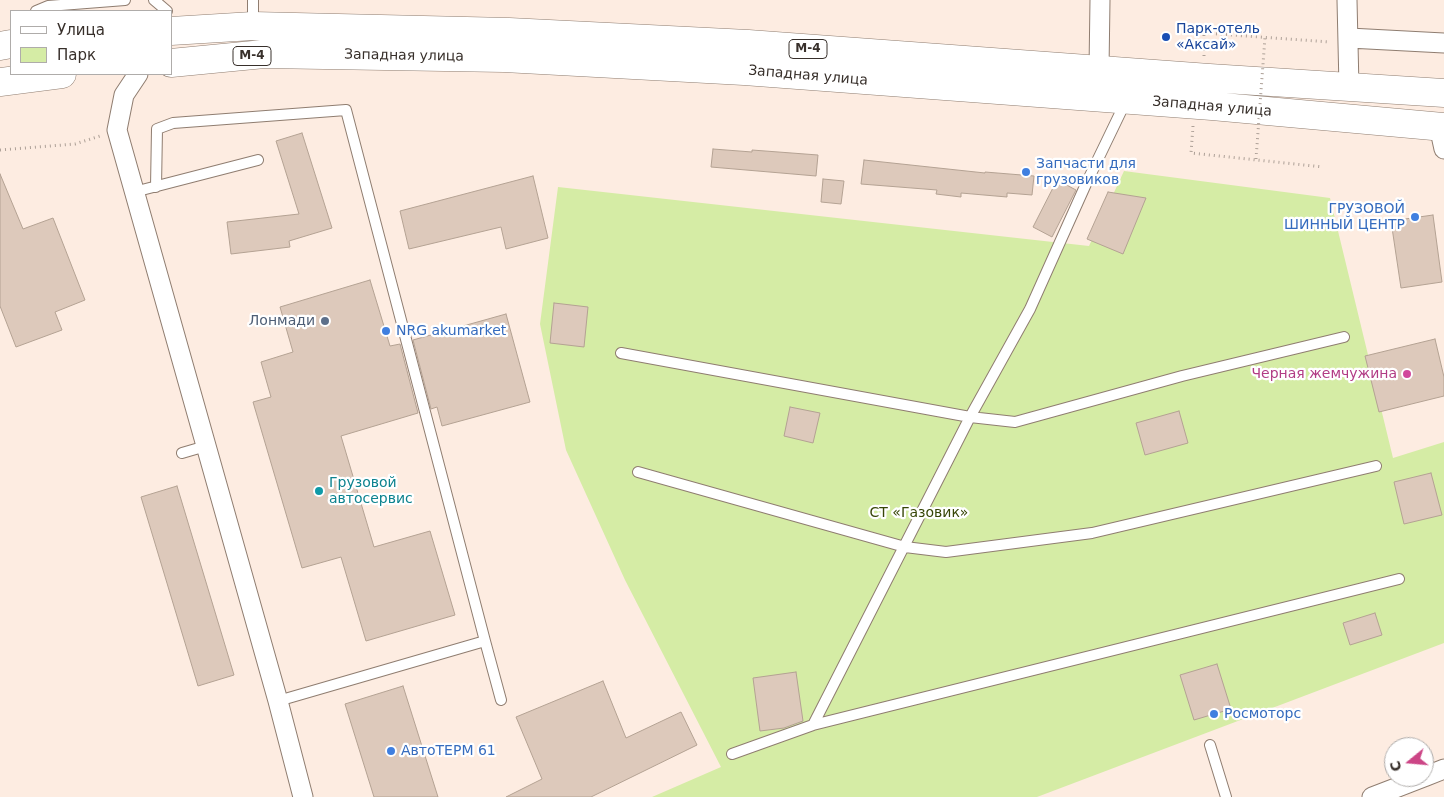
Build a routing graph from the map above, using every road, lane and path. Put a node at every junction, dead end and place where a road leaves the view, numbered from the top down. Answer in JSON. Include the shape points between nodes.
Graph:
{"nodes":[{"id":1,"x":125,"y":0,"type":"edge"},
{"id":2,"x":154,"y":0,"type":"edge"},
{"id":3,"x":1100,"y":0,"type":"edge"},
{"id":4,"x":1347,"y":0,"type":"edge"},
{"id":5,"x":38,"y":10,"type":"edge"},
{"id":6,"x":166,"y":10,"type":"edge"},
{"id":7,"x":253,"y":13,"type":"edge"},
{"id":8,"x":177,"y":25,"type":"edge"},
{"id":9,"x":10,"y":32,"type":"edge"},
{"id":10,"x":1204,"y":33,"type":"dead end"},
{"id":11,"x":1266,"y":37,"type":"junction"},
{"id":12,"x":1349,"y":38,"type":"junction"},
{"id":13,"x":1331,"y":42,"type":"dead end"},
{"id":14,"x":1444,"y":43,"type":"edge"},
{"id":15,"x":0,"y":46,"type":"edge"},
{"id":16,"x":172,"y":63,"type":"edge"},
{"id":17,"x":1099,"y":69,"type":"junction"},
{"id":18,"x":54,"y":75,"type":"edge"},
{"id":19,"x":137,"y":75,"type":"edge"},
{"id":20,"x":0,"y":82,"type":"edge"},
{"id":21,"x":1350,"y":87,"type":"junction"},
{"id":22,"x":1444,"y":93,"type":"edge"},
{"id":23,"x":1127,"y":100,"type":"junction"},
{"id":24,"x":117,"y":130,"type":"junction"},
{"id":25,"x":1442,"y":134,"type":"edge"},
{"id":26,"x":0,"y":150,"type":"edge"},
{"id":27,"x":1191,"y":153,"type":"dead end"},
{"id":28,"x":1256,"y":159,"type":"junction"},
{"id":29,"x":258,"y":160,"type":"dead end"},
{"id":30,"x":1323,"y":167,"type":"dead end"},
{"id":31,"x":156,"y":186,"type":"junction"},
{"id":32,"x":134,"y":192,"type":"junction"},
{"id":33,"x":1344,"y":337,"type":"dead end"},
{"id":34,"x":621,"y":353,"type":"dead end"},
{"id":35,"x":970,"y":417,"type":"junction"},
{"id":36,"x":206,"y":446,"type":"junction"},
{"id":37,"x":182,"y":453,"type":"dead end"},
{"id":38,"x":1376,"y":466,"type":"dead end"},
{"id":39,"x":638,"y":472,"type":"dead end"},
{"id":40,"x":905,"y":547,"type":"junction"},
{"id":41,"x":1399,"y":579,"type":"dead end"},
{"id":42,"x":485,"y":641,"type":"junction"},
{"id":43,"x":502,"y":700,"type":"dead end"},
{"id":44,"x":278,"y":701,"type":"junction"},
{"id":45,"x":814,"y":725,"type":"junction"},
{"id":46,"x":1210,"y":745,"type":"dead end"},
{"id":47,"x":732,"y":754,"type":"dead end"},
{"id":48,"x":1398,"y":787,"type":"edge"},
{"id":49,"x":303,"y":797,"type":"edge"},
{"id":50,"x":1226,"y":797,"type":"edge"},
{"id":51,"x":1372,"y":797,"type":"edge"}],
"edges":[{"from":1,"to":5,"type":"lane","via":[[48,6]]},
{"from":2,"to":6,"type":"lane"},
{"from":3,"to":17,"type":"street"},
{"from":4,"to":12,"type":"street"},
{"from":7,"to":8,"type":"main road","name":"Западная улица","number":"М-4"},
{"from":7,"to":17,"type":"main road","name":"Западная улица","number":"М-4"},
{"from":9,"to":15,"type":"lane"},
{"from":10,"to":11,"type":"path"},
{"from":11,"to":13,"type":"path"},
{"from":11,"to":28,"type":"path","bridge":true},
{"from":12,"to":14,"type":"street"},
{"from":12,"to":21,"type":"street"},
{"from":16,"to":23,"type":"main road","name":"Западная улица","number":"М-4","via":[[264,54],[504,58],[744,71]]},
{"from":17,"to":21,"type":"main road","name":"Западная улица","number":"М-4"},
{"from":18,"to":20,"type":"main road"},
{"from":19,"to":24,"type":"street","via":[[124,95]]},
{"from":21,"to":22,"type":"main road","name":"Западная улица","number":"М-4"},
{"from":23,"to":25,"type":"main road","name":"Западная улица","number":"М-4"},
{"from":23,"to":35,"type":"lane","via":[[1030,309]]},
{"from":24,"to":26,"type":"path","via":[[75,144]]},
{"from":24,"to":32,"type":"street"},
{"from":27,"to":28,"type":"path"},
{"from":28,"to":30,"type":"path"},
{"from":29,"to":31,"type":"lane"},
{"from":31,"to":32,"type":"lane"},
{"from":31,"to":42,"type":"lane","via":[[157,129],[173,123],[346,110]]},
{"from":32,"to":36,"type":"street"},
{"from":33,"to":35,"type":"lane","via":[[1182,376],[1015,422]]},
{"from":34,"to":35,"type":"lane"},
{"from":35,"to":40,"type":"lane"},
{"from":36,"to":37,"type":"lane"},
{"from":36,"to":44,"type":"street"},
{"from":38,"to":40,"type":"lane","via":[[1092,533],[946,552]]},
{"from":39,"to":40,"type":"lane"},
{"from":40,"to":45,"type":"lane"},
{"from":41,"to":45,"type":"lane"},
{"from":42,"to":43,"type":"lane"},
{"from":42,"to":44,"type":"lane"},
{"from":44,"to":49,"type":"street"},
{"from":45,"to":47,"type":"lane"},
{"from":46,"to":50,"type":"lane"},
{"from":48,"to":51,"type":"street"}]}
